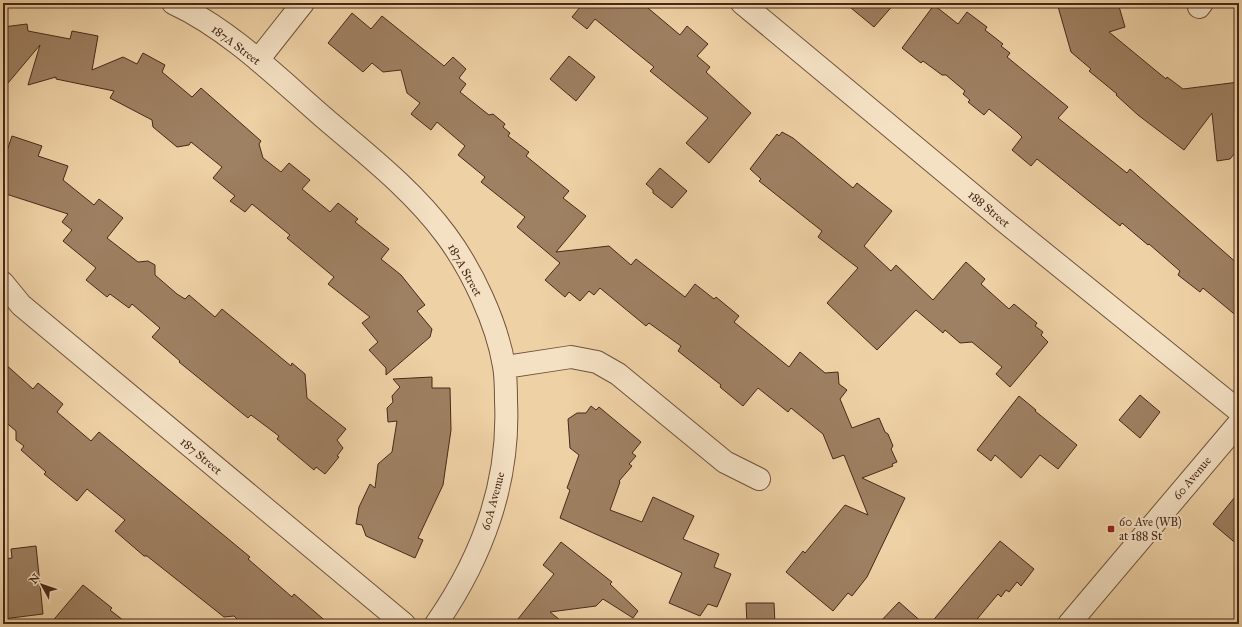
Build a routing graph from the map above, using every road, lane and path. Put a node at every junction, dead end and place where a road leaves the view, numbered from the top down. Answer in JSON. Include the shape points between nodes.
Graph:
{"nodes":[{"id":1,"x":173,"y":3,"type":"edge"},
{"id":2,"x":303,"y":3,"type":"edge"},
{"id":3,"x":742,"y":3,"type":"edge"},
{"id":4,"x":258,"y":60,"type":"junction"},
{"id":5,"x":3,"y":283,"type":"edge"},
{"id":6,"x":504,"y":367,"type":"junction"},
{"id":7,"x":1239,"y":411,"type":"edge"},
{"id":8,"x":1239,"y":423,"type":"edge"},
{"id":9,"x":759,"y":479,"type":"dead end"},
{"id":10,"x":404,"y":624,"type":"edge"},
{"id":11,"x":436,"y":624,"type":"edge"},
{"id":12,"x":1068,"y":624,"type":"edge"}],
"edges":[{"from":1,"to":4,"type":"street","name":"187A Street","via":[[212,26]]},
{"from":2,"to":4,"type":"street"},
{"from":3,"to":7,"type":"street","name":"188 Street","via":[[998,216]]},
{"from":4,"to":6,"type":"street","name":"187A Street","via":[[427,211],[464,263],[480,294],[494,330]]},
{"from":5,"to":10,"type":"street","name":"187 Street","via":[[21,305]]},
{"from":6,"to":9,"type":"street","via":[[571,357],[597,362],[618,374],[725,462]]},
{"from":6,"to":11,"type":"street","name":"60A Avenue","via":[[507,425],[498,490],[491,517],[479,550],[457,594]]},
{"from":8,"to":12,"type":"street","name":"60 Avenue"}]}
